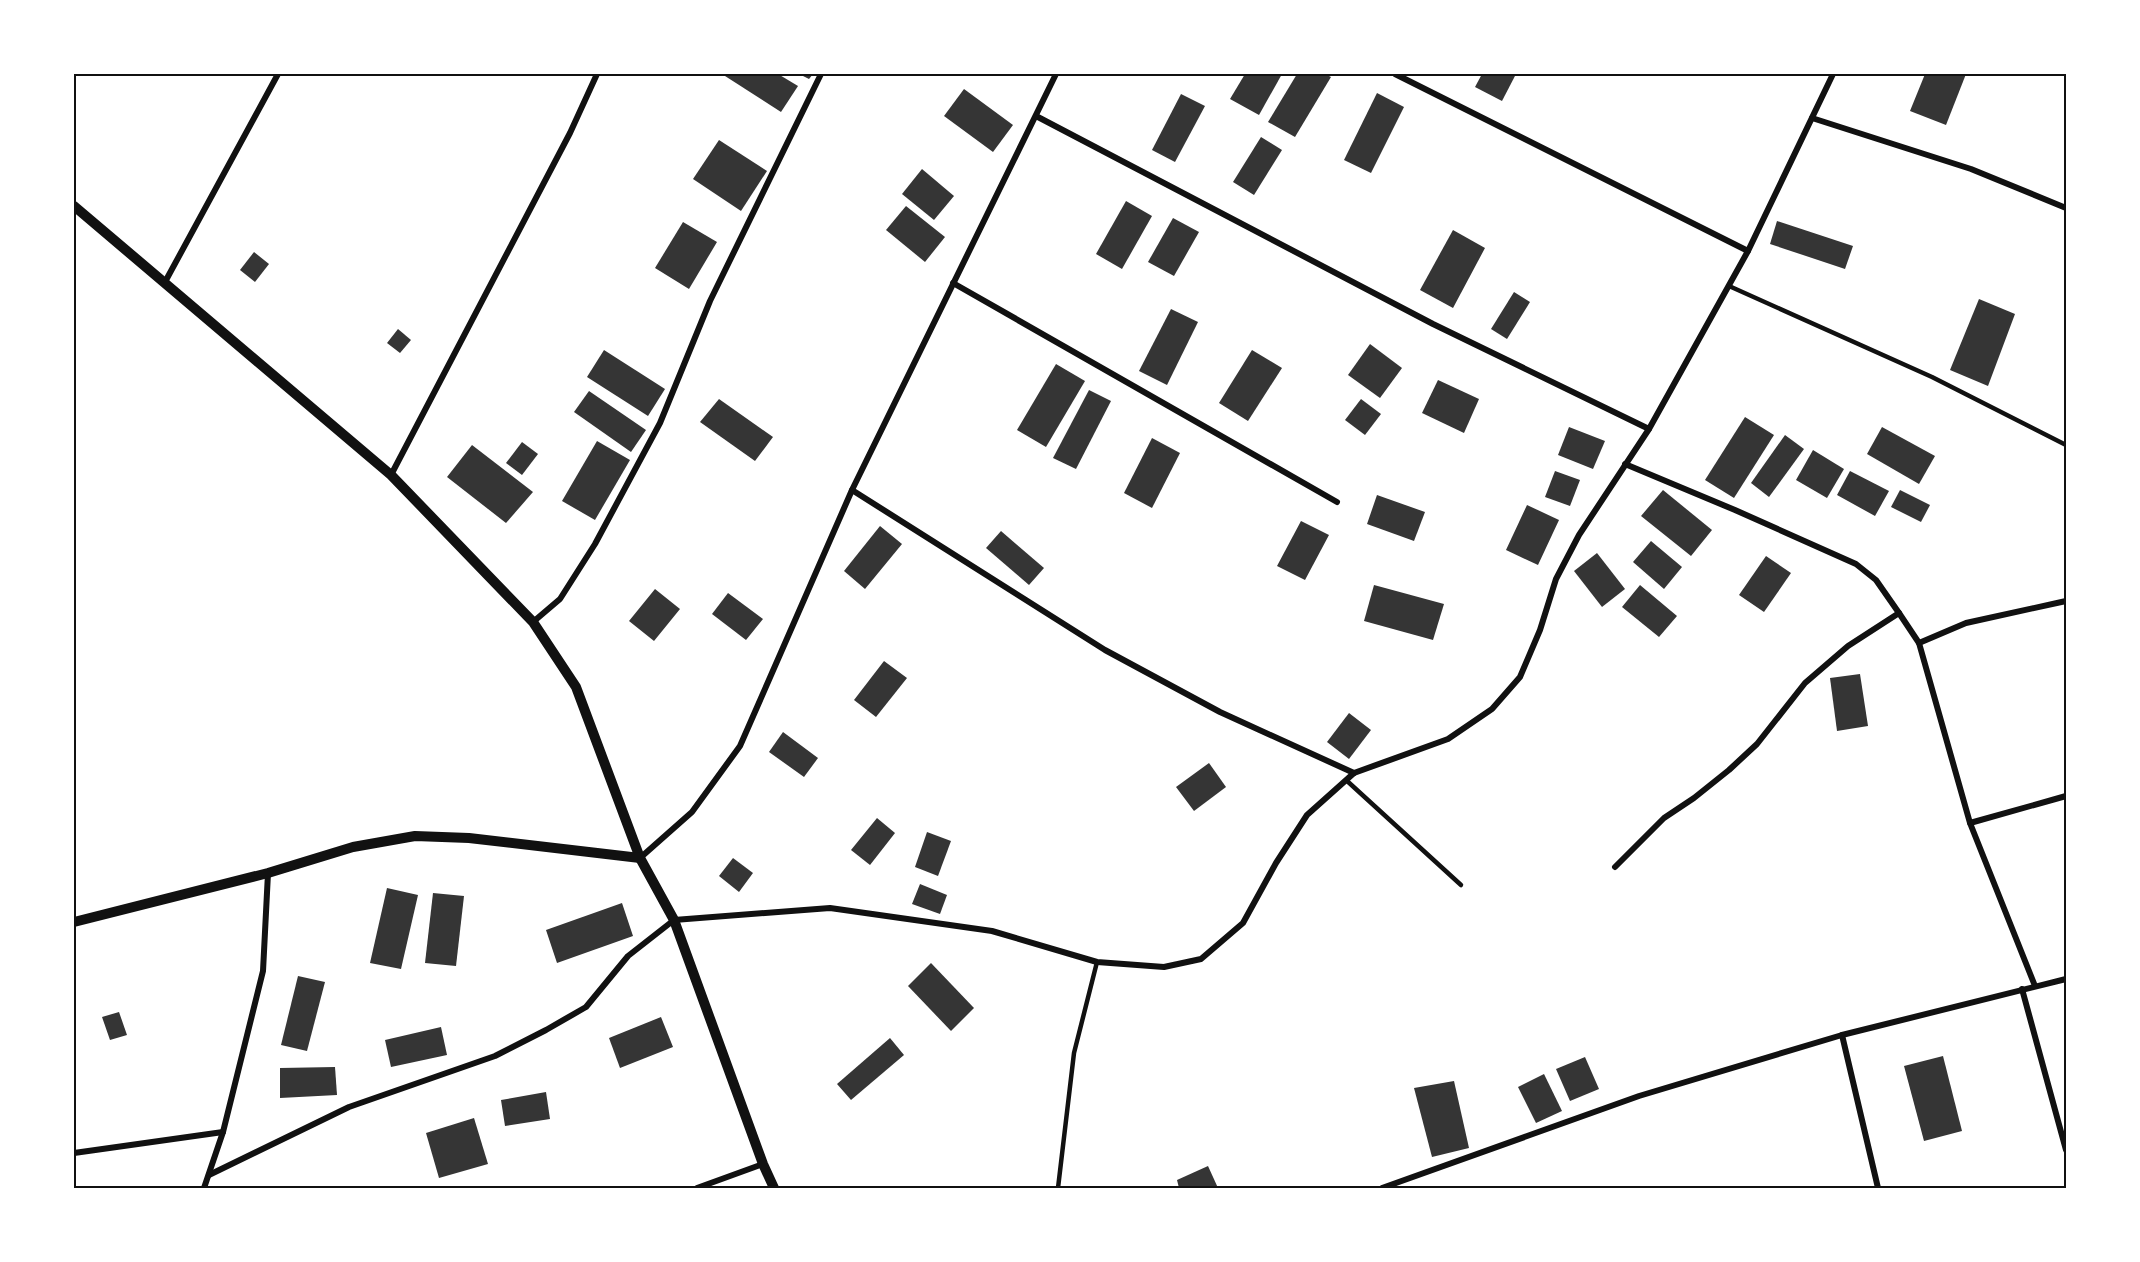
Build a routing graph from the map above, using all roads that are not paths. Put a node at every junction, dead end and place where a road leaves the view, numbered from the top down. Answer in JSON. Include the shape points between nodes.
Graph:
{"nodes":[{"id":1,"x":278,"y":74,"type":"edge"},
{"id":2,"x":597,"y":74,"type":"edge"},
{"id":3,"x":821,"y":74,"type":"edge"},
{"id":4,"x":1056,"y":74,"type":"edge"},
{"id":5,"x":1395,"y":74,"type":"edge"},
{"id":6,"x":1833,"y":74,"type":"edge"},
{"id":7,"x":1036,"y":116,"type":"junction"},
{"id":8,"x":1812,"y":118,"type":"junction"},
{"id":9,"x":74,"y":206,"type":"edge"},
{"id":10,"x":2067,"y":208,"type":"edge"},
{"id":11,"x":1748,"y":251,"type":"junction"},
{"id":12,"x":165,"y":282,"type":"junction"},
{"id":13,"x":953,"y":283,"type":"junction"},
{"id":14,"x":1729,"y":286,"type":"junction"},
{"id":15,"x":1649,"y":429,"type":"junction"},
{"id":16,"x":2067,"y":445,"type":"edge"},
{"id":17,"x":1625,"y":464,"type":"junction"},
{"id":18,"x":392,"y":475,"type":"junction"},
{"id":19,"x":852,"y":490,"type":"junction"},
{"id":20,"x":1337,"y":502,"type":"dead end"},
{"id":21,"x":2067,"y":601,"type":"edge"},
{"id":22,"x":1899,"y":613,"type":"junction"},
{"id":23,"x":533,"y":622,"type":"junction"},
{"id":24,"x":1919,"y":643,"type":"junction"},
{"id":25,"x":1354,"y":773,"type":"junction"},
{"id":26,"x":1346,"y":780,"type":"junction"},
{"id":27,"x":2067,"y":796,"type":"edge"},
{"id":28,"x":1970,"y":823,"type":"junction"},
{"id":29,"x":640,"y":858,"type":"junction"},
{"id":30,"x":1615,"y":867,"type":"dead end"},
{"id":31,"x":268,"y":873,"type":"junction"},
{"id":32,"x":1461,"y":885,"type":"dead end"},
{"id":33,"x":675,"y":920,"type":"junction"},
{"id":34,"x":74,"y":922,"type":"edge"},
{"id":35,"x":1097,"y":962,"type":"junction"},
{"id":36,"x":2067,"y":979,"type":"edge"},
{"id":37,"x":2035,"y":986,"type":"junction"},
{"id":38,"x":2022,"y":989,"type":"junction"},
{"id":39,"x":1842,"y":1035,"type":"junction"},
{"id":40,"x":223,"y":1131,"type":"junction"},
{"id":41,"x":2067,"y":1150,"type":"edge"},
{"id":42,"x":74,"y":1153,"type":"edge"},
{"id":43,"x":763,"y":1164,"type":"junction"},
{"id":44,"x":209,"y":1175,"type":"junction"},
{"id":45,"x":204,"y":1188,"type":"edge"},
{"id":46,"x":697,"y":1188,"type":"edge"},
{"id":47,"x":774,"y":1188,"type":"edge"},
{"id":48,"x":1058,"y":1188,"type":"edge"},
{"id":49,"x":1382,"y":1188,"type":"edge"},
{"id":50,"x":1878,"y":1188,"type":"edge"}],
"edges":[{"from":1,"to":12,"type":"street"},
{"from":2,"to":18,"type":"street"},
{"from":3,"to":23,"type":"street","via":[[710,301],[660,423],[595,544],[560,599]]},
{"from":4,"to":7,"type":"street"},
{"from":5,"to":11,"type":"street"},
{"from":6,"to":8,"type":"street"},
{"from":7,"to":13,"type":"street"},
{"from":7,"to":15,"type":"street","via":[[1432,324]]},
{"from":8,"to":10,"type":"street","via":[[1971,168]]},
{"from":8,"to":11,"type":"street"},
{"from":9,"to":12,"type":"street"},
{"from":11,"to":14,"type":"street"},
{"from":12,"to":18,"type":"street"},
{"from":13,"to":19,"type":"street"},
{"from":13,"to":20,"type":"street"},
{"from":14,"to":15,"type":"street"},
{"from":14,"to":16,"type":"lane","via":[[1932,376]]},
{"from":15,"to":17,"type":"street"},
{"from":17,"to":22,"type":"street","via":[[1856,564],[1876,580]]},
{"from":17,"to":25,"type":"street","via":[[1556,579],[1520,677],[1491,709],[1448,739]]},
{"from":18,"to":23,"type":"street"},
{"from":19,"to":25,"type":"street","via":[[1105,650],[1220,712]]},
{"from":19,"to":29,"type":"street","via":[[740,746],[692,812]]},
{"from":21,"to":24,"type":"street","via":[[1966,623]]},
{"from":22,"to":24,"type":"street"},
{"from":22,"to":30,"type":"street","via":[[1848,646],[1805,684],[1757,744],[1703,791],[1664,818]]},
{"from":23,"to":29,"type":"street","via":[[576,687]]},
{"from":24,"to":28,"type":"street"},
{"from":25,"to":26,"type":"street"},
{"from":26,"to":32,"type":"lane"},
{"from":26,"to":35,"type":"street","via":[[1307,815],[1243,922],[1201,958],[1164,967]]},
{"from":27,"to":28,"type":"street"},
{"from":28,"to":37,"type":"street"},
{"from":29,"to":31,"type":"street","via":[[469,838],[415,836],[353,847]]},
{"from":29,"to":33,"type":"street"},
{"from":31,"to":34,"type":"street"},
{"from":31,"to":40,"type":"street","via":[[263,971]]},
{"from":33,"to":35,"type":"street","via":[[830,908],[992,931]]},
{"from":33,"to":43,"type":"street"},
{"from":33,"to":44,"type":"street","via":[[628,956],[586,1007],[546,1030],[495,1056],[349,1107]]},
{"from":35,"to":48,"type":"lane","via":[[1074,1053]]},
{"from":36,"to":37,"type":"street"},
{"from":37,"to":38,"type":"street"},
{"from":38,"to":39,"type":"street"},
{"from":38,"to":41,"type":"street"},
{"from":39,"to":49,"type":"street","via":[[1639,1096]]},
{"from":39,"to":50,"type":"street"},
{"from":40,"to":42,"type":"street"},
{"from":40,"to":44,"type":"street"},
{"from":43,"to":46,"type":"street"},
{"from":43,"to":47,"type":"street"},
{"from":44,"to":45,"type":"street"}]}
